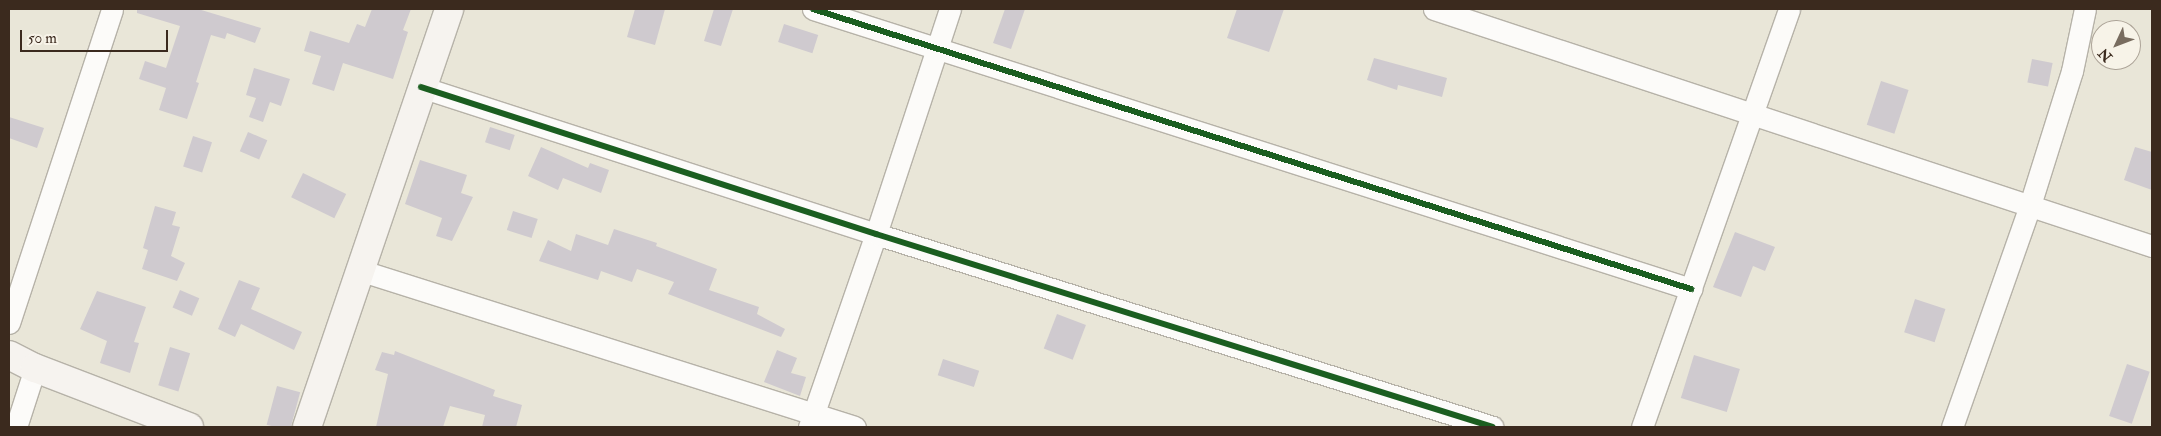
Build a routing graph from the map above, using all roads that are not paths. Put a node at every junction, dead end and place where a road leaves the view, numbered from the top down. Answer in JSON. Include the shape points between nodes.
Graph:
{"nodes":[{"id":1,"x":112,"y":9,"type":"edge"},
{"id":2,"x":449,"y":9,"type":"edge"},
{"id":3,"x":813,"y":9,"type":"edge"},
{"id":4,"x":950,"y":9,"type":"edge"},
{"id":5,"x":1434,"y":9,"type":"edge"},
{"id":6,"x":1788,"y":9,"type":"edge"},
{"id":7,"x":2085,"y":9,"type":"edge"},
{"id":8,"x":937,"y":50,"type":"junction"},
{"id":9,"x":421,"y":87,"type":"junction"},
{"id":10,"x":1752,"y":115,"type":"junction"},
{"id":11,"x":2030,"y":205,"type":"junction"},
{"id":12,"x":876,"y":234,"type":"junction"},
{"id":13,"x":2152,"y":246,"type":"edge"},
{"id":14,"x":359,"y":270,"type":"junction"},
{"id":15,"x":1691,"y":289,"type":"junction"},
{"id":16,"x":9,"y":323,"type":"edge"},
{"id":17,"x":9,"y":355,"type":"edge"},
{"id":18,"x":35,"y":368,"type":"junction"},
{"id":19,"x":811,"y":420,"type":"edge"},
{"id":20,"x":16,"y":427,"type":"edge"},
{"id":21,"x":189,"y":427,"type":"edge"},
{"id":22,"x":307,"y":427,"type":"edge"},
{"id":23,"x":855,"y":427,"type":"edge"},
{"id":24,"x":1493,"y":427,"type":"edge"},
{"id":25,"x":1642,"y":427,"type":"edge"},
{"id":26,"x":1952,"y":427,"type":"edge"}],
"edges":[{"from":1,"to":16,"type":"street"},
{"from":2,"to":9,"type":"street"},
{"from":3,"to":8,"type":"street"},
{"from":4,"to":8,"type":"street"},
{"from":5,"to":10,"type":"street"},
{"from":6,"to":10,"type":"street"},
{"from":7,"to":11,"type":"street","via":[[2072,71]]},
{"from":8,"to":12,"type":"street"},
{"from":8,"to":15,"type":"street"},
{"from":9,"to":12,"type":"street"},
{"from":9,"to":14,"type":"street"},
{"from":10,"to":11,"type":"street"},
{"from":10,"to":15,"type":"street"},
{"from":11,"to":13,"type":"street"},
{"from":11,"to":26,"type":"street"},
{"from":12,"to":19,"type":"street"},
{"from":12,"to":24,"type":"street"},
{"from":14,"to":19,"type":"street"},
{"from":14,"to":22,"type":"street"},
{"from":15,"to":25,"type":"street"},
{"from":17,"to":18,"type":"street"},
{"from":18,"to":20,"type":"street"},
{"from":18,"to":21,"type":"street"},
{"from":19,"to":23,"type":"street"}]}
